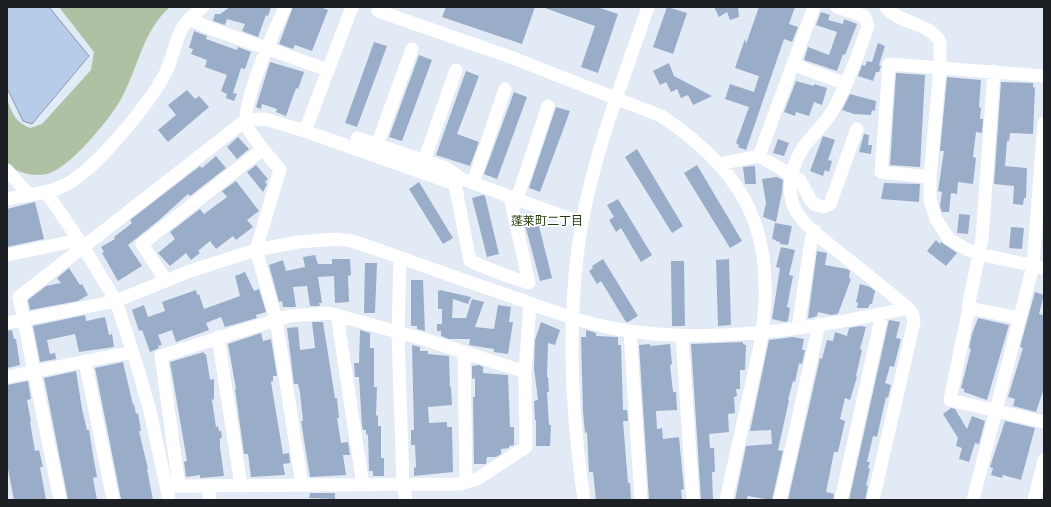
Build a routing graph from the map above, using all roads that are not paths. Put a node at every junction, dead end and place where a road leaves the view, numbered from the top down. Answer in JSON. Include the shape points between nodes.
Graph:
{"nodes":[{"id":1,"x":203,"y":7,"type":"edge"},
{"id":2,"x":285,"y":7,"type":"edge"},
{"id":3,"x":352,"y":7,"type":"edge"},
{"id":4,"x":648,"y":7,"type":"edge"},
{"id":5,"x":814,"y":7,"type":"edge"},
{"id":6,"x":837,"y":7,"type":"edge"},
{"id":7,"x":886,"y":7,"type":"edge"},
{"id":8,"x":375,"y":8,"type":"edge"},
{"id":9,"x":189,"y":19,"type":"junction"},
{"id":10,"x":266,"y":48,"type":"junction"},
{"id":11,"x":412,"y":49,"type":"dead end"},
{"id":12,"x":794,"y":65,"type":"junction"},
{"id":13,"x":940,"y":67,"type":"junction"},
{"id":14,"x":328,"y":70,"type":"junction"},
{"id":15,"x":456,"y":70,"type":"dead end"},
{"id":16,"x":994,"y":71,"type":"junction"},
{"id":17,"x":1044,"y":76,"type":"edge"},
{"id":18,"x":846,"y":84,"type":"junction"},
{"id":19,"x":505,"y":89,"type":"dead end"},
{"id":20,"x":617,"y":98,"type":"junction"},
{"id":21,"x":548,"y":106,"type":"dead end"},
{"id":22,"x":246,"y":120,"type":"junction"},
{"id":23,"x":1044,"y":123,"type":"edge"},
{"id":24,"x":857,"y":130,"type":"dead end"},
{"id":25,"x":305,"y":131,"type":"junction"},
{"id":26,"x":357,"y":138,"type":"dead end"},
{"id":27,"x":377,"y":145,"type":"junction"},
{"id":28,"x":263,"y":150,"type":"junction"},
{"id":29,"x":759,"y":156,"type":"junction"},
{"id":30,"x":424,"y":161,"type":"junction"},
{"id":31,"x":718,"y":164,"type":"junction"},
{"id":32,"x":7,"y":170,"type":"edge"},
{"id":33,"x":792,"y":174,"type":"junction"},
{"id":34,"x":930,"y":177,"type":"junction"},
{"id":35,"x":456,"y":180,"type":"junction"},
{"id":36,"x":473,"y":183,"type":"junction"},
{"id":37,"x":46,"y":192,"type":"junction"},
{"id":38,"x":29,"y":195,"type":"junction"},
{"id":39,"x":514,"y":198,"type":"junction"},
{"id":40,"x":7,"y":199,"type":"edge"},
{"id":41,"x":582,"y":222,"type":"junction"},
{"id":42,"x":815,"y":231,"type":"junction"},
{"id":43,"x":81,"y":243,"type":"junction"},
{"id":44,"x":256,"y":250,"type":"junction"},
{"id":45,"x":979,"y":254,"type":"junction"},
{"id":46,"x":7,"y":255,"type":"edge"},
{"id":47,"x":400,"y":258,"type":"junction"},
{"id":48,"x":1039,"y":267,"type":"edge"},
{"id":49,"x":166,"y":281,"type":"junction"},
{"id":50,"x":116,"y":301,"type":"junction"},
{"id":51,"x":530,"y":303,"type":"junction"},
{"id":52,"x":908,"y":308,"type":"junction"},
{"id":53,"x":969,"y":308,"type":"junction"},
{"id":54,"x":882,"y":314,"type":"junction"},
{"id":55,"x":336,"y":315,"type":"junction"},
{"id":56,"x":1019,"y":318,"type":"junction"},
{"id":57,"x":276,"y":319,"type":"junction"},
{"id":58,"x":572,"y":319,"type":"junction"},
{"id":59,"x":23,"y":320,"type":"junction"},
{"id":60,"x":7,"y":323,"type":"edge"},
{"id":61,"x":820,"y":324,"type":"junction"},
{"id":62,"x":798,"y":328,"type":"junction"},
{"id":63,"x":630,"y":331,"type":"junction"},
{"id":64,"x":762,"y":332,"type":"junction"},
{"id":65,"x":398,"y":333,"type":"junction"},
{"id":66,"x":682,"y":336,"type":"junction"},
{"id":67,"x":218,"y":337,"type":"junction"},
{"id":68,"x":132,"y":352,"type":"junction"},
{"id":69,"x":464,"y":353,"type":"junction"},
{"id":70,"x":85,"y":361,"type":"junction"},
{"id":71,"x":35,"y":371,"type":"junction"},
{"id":72,"x":526,"y":372,"type":"junction"},
{"id":73,"x":7,"y":377,"type":"edge"},
{"id":74,"x":995,"y":410,"type":"junction"},
{"id":75,"x":1044,"y":422,"type":"edge"},
{"id":76,"x":1044,"y":460,"type":"edge"},
{"id":77,"x":466,"y":482,"type":"junction"},
{"id":78,"x":363,"y":484,"type":"junction"},
{"id":79,"x":403,"y":484,"type":"junction"},
{"id":80,"x":302,"y":485,"type":"junction"},
{"id":81,"x":166,"y":486,"type":"junction"},
{"id":82,"x":179,"y":486,"type":"junction"},
{"id":83,"x":208,"y":486,"type":"junction"},
{"id":84,"x":241,"y":486,"type":"junction"},
{"id":85,"x":60,"y":500,"type":"edge"},
{"id":86,"x":113,"y":500,"type":"edge"},
{"id":87,"x":169,"y":500,"type":"edge"},
{"id":88,"x":210,"y":500,"type":"edge"},
{"id":89,"x":406,"y":500,"type":"edge"},
{"id":90,"x":584,"y":500,"type":"edge"},
{"id":91,"x":641,"y":500,"type":"edge"},
{"id":92,"x":693,"y":500,"type":"edge"},
{"id":93,"x":726,"y":500,"type":"edge"},
{"id":94,"x":780,"y":500,"type":"edge"},
{"id":95,"x":840,"y":500,"type":"edge"},
{"id":96,"x":873,"y":500,"type":"edge"},
{"id":97,"x":973,"y":500,"type":"edge"},
{"id":98,"x":1034,"y":500,"type":"edge"}],
"edges":[{"from":1,"to":9,"type":"street"},
{"from":2,"to":10,"type":"street"},
{"from":3,"to":14,"type":"street"},
{"from":4,"to":20,"type":"street"},
{"from":5,"to":12,"type":"street"},
{"from":6,"to":18,"type":"street","via":[[864,16],[868,26]]},
{"from":7,"to":13,"type":"street","via":[[894,15],[935,35],[940,42]]},
{"from":8,"to":20,"type":"street"},
{"from":9,"to":10,"type":"street"},
{"from":9,"to":37,"type":"street","via":[[181,32],[166,72],[136,115],[87,171],[63,186]]},
{"from":10,"to":14,"type":"street"},
{"from":10,"to":22,"type":"street","via":[[246,110]]},
{"from":11,"to":27,"type":"street"},
{"from":12,"to":18,"type":"street"},
{"from":12,"to":29,"type":"street"},
{"from":13,"to":16,"type":"street"},
{"from":13,"to":34,"type":"street"},
{"from":13,"to":34,"type":"street","via":[[889,64],[881,172]]},
{"from":14,"to":25,"type":"street"},
{"from":15,"to":30,"type":"street"},
{"from":16,"to":17,"type":"street"},
{"from":16,"to":45,"type":"street"},
{"from":18,"to":33,"type":"street","via":[[832,111],[803,147]]},
{"from":19,"to":36,"type":"street"},
{"from":20,"to":31,"type":"street","via":[[661,116],[684,131]]},
{"from":20,"to":41,"type":"street","via":[[602,141]]},
{"from":21,"to":39,"type":"street"},
{"from":22,"to":25,"type":"street","via":[[266,119]]},
{"from":22,"to":28,"type":"street","via":[[246,125]]},
{"from":22,"to":43,"type":"street"},
{"from":23,"to":48,"type":"street"},
{"from":24,"to":33,"type":"street","via":[[828,206],[812,202],[802,182]]},
{"from":25,"to":35,"type":"street"},
{"from":26,"to":27,"type":"street"},
{"from":27,"to":30,"type":"street"},
{"from":28,"to":44,"type":"street","via":[[280,170]]},
{"from":28,"to":49,"type":"street","via":[[142,244]]},
{"from":29,"to":31,"type":"street"},
{"from":29,"to":33,"type":"street"},
{"from":30,"to":35,"type":"street","via":[[446,168]]},
{"from":31,"to":64,"type":"street","via":[[747,204],[763,248],[766,295]]},
{"from":32,"to":38,"type":"street"},
{"from":33,"to":42,"type":"street","via":[[790,186],[793,205]]},
{"from":34,"to":45,"type":"street","via":[[932,210],[940,227],[956,244]]},
{"from":35,"to":36,"type":"street"},
{"from":35,"to":39,"type":"street","via":[[470,261],[529,283]]},
{"from":36,"to":39,"type":"street"},
{"from":37,"to":38,"type":"street"},
{"from":37,"to":43,"type":"street"},
{"from":38,"to":40,"type":"street"},
{"from":39,"to":41,"type":"street"},
{"from":41,"to":58,"type":"street"},
{"from":42,"to":52,"type":"street"},
{"from":42,"to":62,"type":"street","via":[[811,240]]},
{"from":43,"to":46,"type":"street"},
{"from":43,"to":50,"type":"street"},
{"from":43,"to":59,"type":"street","via":[[19,297]]},
{"from":44,"to":47,"type":"street","via":[[298,242],[336,239],[352,241]]},
{"from":44,"to":49,"type":"street"},
{"from":44,"to":57,"type":"street"},
{"from":45,"to":48,"type":"street"},
{"from":45,"to":53,"type":"street"},
{"from":47,"to":51,"type":"street"},
{"from":47,"to":65,"type":"street"},
{"from":48,"to":56,"type":"street"},
{"from":49,"to":50,"type":"street"},
{"from":50,"to":59,"type":"street"},
{"from":50,"to":68,"type":"street"},
{"from":51,"to":58,"type":"street"},
{"from":51,"to":72,"type":"street"},
{"from":52,"to":54,"type":"street"},
{"from":52,"to":96,"type":"street","via":[[914,322]]},
{"from":53,"to":56,"type":"street"},
{"from":53,"to":74,"type":"street","via":[[950,400]]},
{"from":54,"to":61,"type":"street"},
{"from":54,"to":95,"type":"street"},
{"from":55,"to":57,"type":"street","via":[[312,313]]},
{"from":55,"to":65,"type":"street"},
{"from":55,"to":78,"type":"street"},
{"from":56,"to":74,"type":"street"},
{"from":57,"to":67,"type":"street"},
{"from":57,"to":80,"type":"street"},
{"from":58,"to":63,"type":"street"},
{"from":58,"to":90,"type":"street","via":[[573,410]]},
{"from":59,"to":60,"type":"street"},
{"from":59,"to":71,"type":"street"},
{"from":61,"to":62,"type":"street"},
{"from":61,"to":94,"type":"street"},
{"from":62,"to":64,"type":"street"},
{"from":63,"to":66,"type":"street"},
{"from":63,"to":91,"type":"street"},
{"from":64,"to":66,"type":"street"},
{"from":64,"to":93,"type":"street"},
{"from":65,"to":69,"type":"street"},
{"from":65,"to":79,"type":"street"},
{"from":66,"to":92,"type":"street"},
{"from":67,"to":82,"type":"street","via":[[161,356]]},
{"from":67,"to":84,"type":"street"},
{"from":68,"to":70,"type":"street"},
{"from":68,"to":81,"type":"street","via":[[150,411]]},
{"from":69,"to":72,"type":"street"},
{"from":69,"to":77,"type":"street"},
{"from":70,"to":71,"type":"street"},
{"from":70,"to":86,"type":"street"},
{"from":71,"to":73,"type":"street"},
{"from":71,"to":85,"type":"street"},
{"from":72,"to":77,"type":"street","via":[[526,447],[477,479]]},
{"from":74,"to":75,"type":"street"},
{"from":74,"to":97,"type":"street"},
{"from":76,"to":98,"type":"street"},
{"from":77,"to":79,"type":"street"},
{"from":78,"to":79,"type":"street"},
{"from":78,"to":80,"type":"street"},
{"from":79,"to":89,"type":"street"},
{"from":80,"to":84,"type":"street"},
{"from":81,"to":82,"type":"street"},
{"from":81,"to":87,"type":"street"},
{"from":82,"to":83,"type":"street"},
{"from":83,"to":84,"type":"street"},
{"from":83,"to":88,"type":"street"}]}
